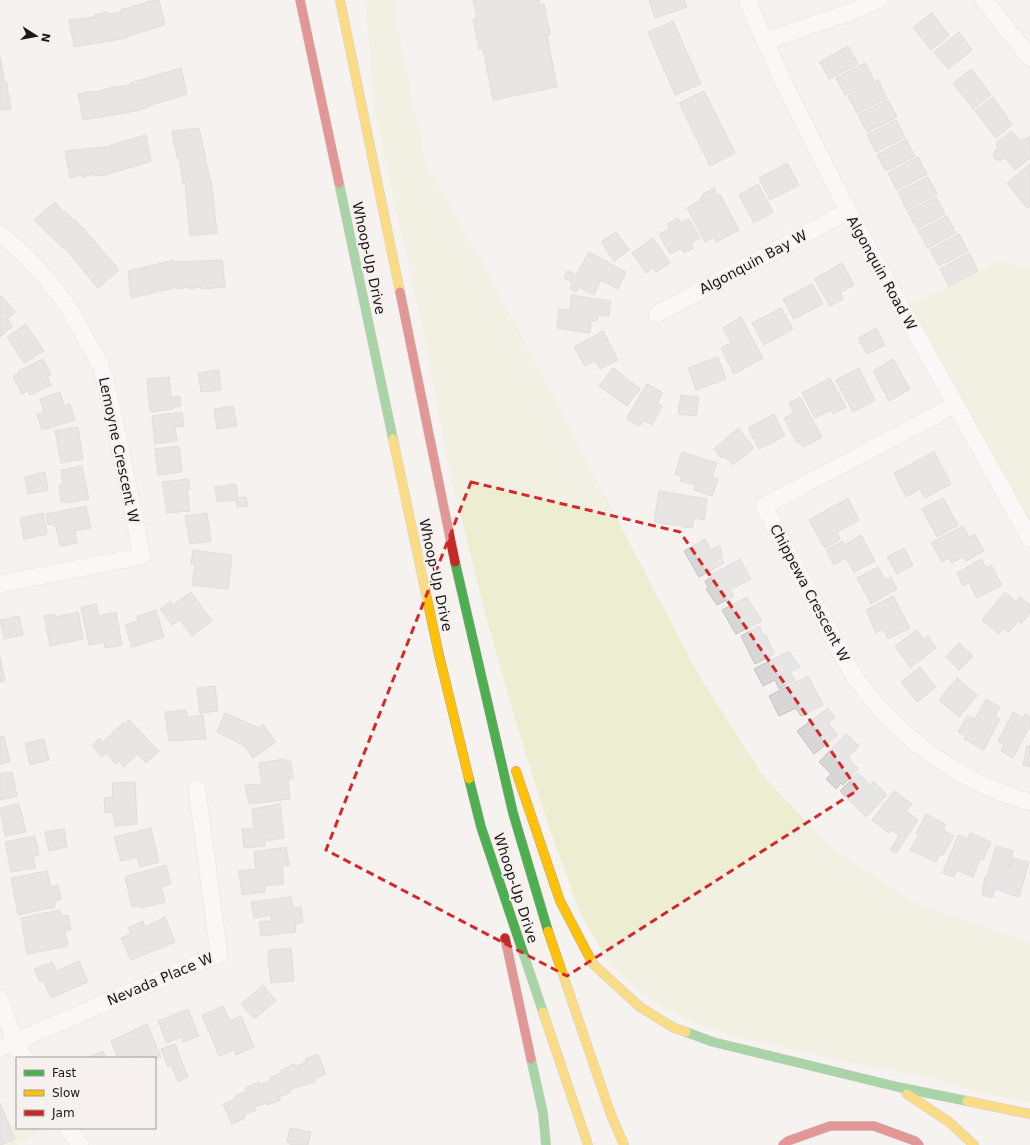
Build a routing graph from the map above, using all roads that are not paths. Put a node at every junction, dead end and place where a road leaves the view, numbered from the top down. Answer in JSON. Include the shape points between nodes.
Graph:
{"nodes":[{"id":1,"x":300,"y":0,"type":"edge"},
{"id":2,"x":340,"y":0,"type":"edge"},
{"id":3,"x":344,"y":0,"type":"edge"},
{"id":4,"x":746,"y":0,"type":"edge"},
{"id":5,"x":879,"y":0,"type":"edge"},
{"id":6,"x":984,"y":0,"type":"edge"},
{"id":7,"x":342,"y":10,"type":"junction"},
{"id":8,"x":766,"y":41,"type":"junction"},
{"id":9,"x":1030,"y":58,"type":"edge"},
{"id":10,"x":848,"y":211,"type":"junction"},
{"id":11,"x":0,"y":234,"type":"edge"},
{"id":12,"x":657,"y":314,"type":"dead end"},
{"id":13,"x":955,"y":405,"type":"junction"},
{"id":14,"x":1030,"y":539,"type":"edge"},
{"id":15,"x":0,"y":584,"type":"edge"},
{"id":16,"x":465,"y":610,"type":"junction"},
{"id":17,"x":505,"y":736,"type":"dead end"},
{"id":18,"x":512,"y":758,"type":"dead end"},
{"id":19,"x":197,"y":789,"type":"dead end"},
{"id":20,"x":1030,"y":802,"type":"edge"},
{"id":21,"x":481,"y":827,"type":"junction"},
{"id":22,"x":499,"y":911,"type":"dead end"},
{"id":23,"x":502,"y":926,"type":"dead end"},
{"id":24,"x":0,"y":999,"type":"edge"},
{"id":25,"x":7,"y":1045,"type":"edge"},
{"id":26,"x":23,"y":1057,"type":"edge"},
{"id":27,"x":898,"y":1087,"type":"junction"},
{"id":28,"x":1030,"y":1114,"type":"edge"},
{"id":29,"x":69,"y":1129,"type":"edge"},
{"id":30,"x":80,"y":1145,"type":"edge"},
{"id":31,"x":546,"y":1145,"type":"edge"},
{"id":32,"x":588,"y":1145,"type":"edge"},
{"id":33,"x":624,"y":1145,"type":"edge"},
{"id":34,"x":783,"y":1145,"type":"edge"},
{"id":35,"x":919,"y":1145,"type":"edge"},
{"id":36,"x":974,"y":1145,"type":"edge"}],
"edges":[{"from":1,"to":21,"type":"highway","name":"Whoop-Up Drive","via":[[439,655]]},
{"from":2,"to":7,"type":"highway","name":"Whoop-Up Drive"},
{"from":3,"to":7,"type":"highway"},
{"from":4,"to":8,"type":"street","name":"Algonquin Road W"},
{"from":5,"to":8,"type":"street"},
{"from":6,"to":9,"type":"street"},
{"from":7,"to":16,"type":"highway","name":"Whoop-Up Drive"},
{"from":8,"to":10,"type":"street","name":"Algonquin Road W","via":[[782,80]]},
{"from":10,"to":12,"type":"street","name":"Algonquin Bay W"},
{"from":10,"to":13,"type":"street","name":"Algonquin Road W"},
{"from":11,"to":15,"type":"street","name":"Lemoyne Crescent W","via":[[22,252],[67,305],[100,366],[111,404],[142,556]]},
{"from":13,"to":14,"type":"street","name":"Algonquin Road W"},
{"from":13,"to":20,"type":"street","name":"Chippewa Crescent W","via":[[764,506],[847,665],[869,697],[900,730],[930,754],[966,777],[1003,795]]},
{"from":16,"to":17,"type":"highway"},
{"from":16,"to":33,"type":"highway","name":"Whoop-Up Drive","via":[[513,813],[553,945],[611,1115]]},
{"from":18,"to":27,"type":"highway","via":[[543,855],[560,901],[577,936],[593,964],[640,1007],[674,1028],[713,1042]]},
{"from":19,"to":25,"type":"street","name":"Nevada Place W","via":[[219,954]]},
{"from":21,"to":22,"type":"highway"},
{"from":21,"to":32,"type":"highway","name":"Whoop-Up Drive"},
{"from":23,"to":31,"type":"highway","via":[[542,1113]]},
{"from":24,"to":25,"type":"street"},
{"from":25,"to":26,"type":"street"},
{"from":27,"to":28,"type":"highway"},
{"from":27,"to":36,"type":"highway","via":[[949,1122]]},
{"from":29,"to":30,"type":"street"},
{"from":34,"to":35,"type":"highway","via":[[830,1126],[874,1126],[915,1141]]}]}
